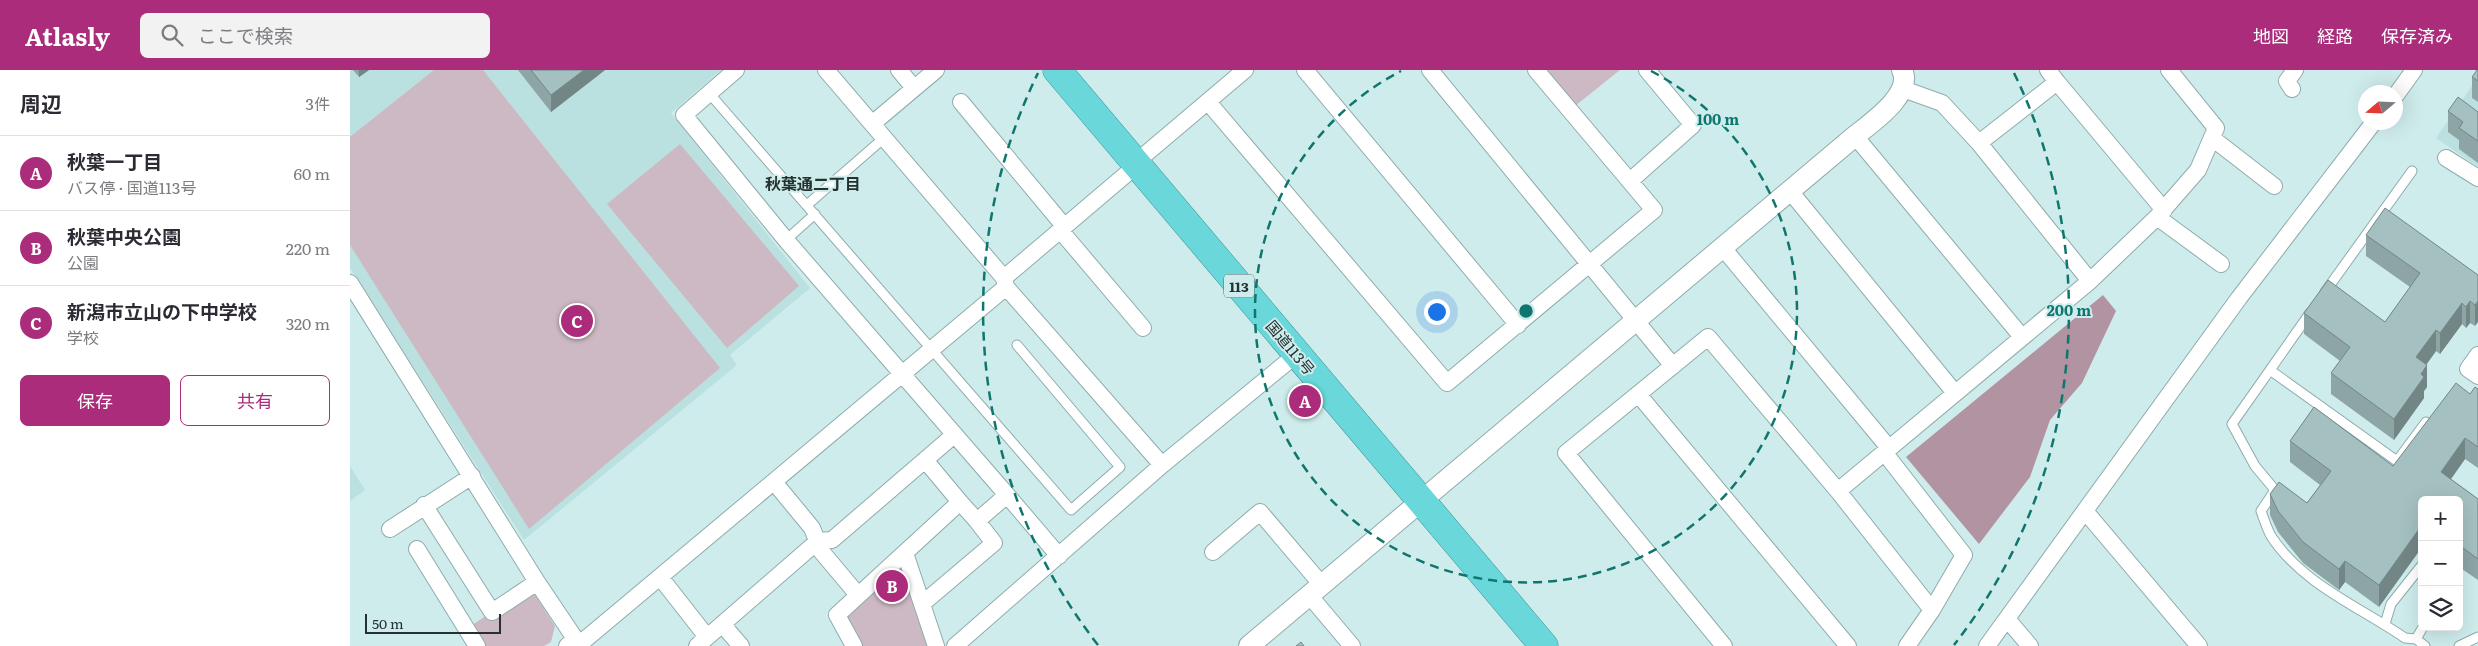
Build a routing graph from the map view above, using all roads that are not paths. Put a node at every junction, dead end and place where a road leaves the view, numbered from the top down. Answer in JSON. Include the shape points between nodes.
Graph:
{"nodes":[{"id":1,"x":736,"y":70,"type":"edge"},
{"id":2,"x":826,"y":70,"type":"edge"},
{"id":3,"x":899,"y":70,"type":"edge"},
{"id":4,"x":936,"y":70,"type":"edge"},
{"id":5,"x":1057,"y":70,"type":"edge"},
{"id":6,"x":1245,"y":70,"type":"edge"},
{"id":7,"x":1305,"y":70,"type":"edge"},
{"id":8,"x":1430,"y":70,"type":"edge"},
{"id":9,"x":1536,"y":70,"type":"edge"},
{"id":10,"x":1647,"y":70,"type":"edge"},
{"id":11,"x":2169,"y":70,"type":"edge"},
{"id":12,"x":2295,"y":70,"type":"edge"},
{"id":13,"x":2414,"y":70,"type":"edge"},
{"id":14,"x":2052,"y":76,"type":"edge"},
{"id":15,"x":1903,"y":79,"type":"edge"},
{"id":16,"x":2403,"y":85,"type":"edge"},
{"id":17,"x":914,"y":88,"type":"junction"},
{"id":18,"x":2292,"y":89,"type":"dead end"},
{"id":19,"x":709,"y":93,"type":"junction"},
{"id":20,"x":961,"y":102,"type":"dead end"},
{"id":21,"x":1208,"y":102,"type":"junction"},
{"id":22,"x":872,"y":124,"type":"junction"},
{"id":23,"x":2368,"y":130,"type":"edge"},
{"id":24,"x":1855,"y":136,"type":"junction"},
{"id":25,"x":884,"y":138,"type":"junction"},
{"id":26,"x":2212,"y":138,"type":"junction"},
{"id":27,"x":1979,"y":143,"type":"junction"},
{"id":28,"x":2446,"y":158,"type":"dead end"},
{"id":29,"x":1136,"y":164,"type":"junction"},
{"id":30,"x":2412,"y":171,"type":"dead end"},
{"id":31,"x":2478,"y":178,"type":"edge"},
{"id":32,"x":1630,"y":181,"type":"junction"},
{"id":33,"x":2274,"y":186,"type":"dead end"},
{"id":34,"x":1790,"y":191,"type":"junction"},
{"id":35,"x":807,"y":205,"type":"junction"},
{"id":36,"x":815,"y":214,"type":"junction"},
{"id":37,"x":2160,"y":214,"type":"junction"},
{"id":38,"x":1062,"y":228,"type":"junction"},
{"id":39,"x":786,"y":240,"type":"junction"},
{"id":40,"x":1723,"y":248,"type":"junction"},
{"id":41,"x":1591,"y":264,"type":"junction"},
{"id":42,"x":2221,"y":264,"type":"dead end"},
{"id":43,"x":2090,"y":281,"type":"junction"},
{"id":44,"x":1005,"y":282,"type":"junction"},
{"id":45,"x":350,"y":283,"type":"edge"},
{"id":46,"x":2321,"y":298,"type":"edge"},
{"id":47,"x":2315,"y":306,"type":"edge"},
{"id":48,"x":1638,"y":321,"type":"junction"},
{"id":49,"x":1518,"y":325,"type":"junction"},
{"id":50,"x":1143,"y":328,"type":"dead end"},
{"id":51,"x":2022,"y":337,"type":"junction"},
{"id":52,"x":1017,"y":345,"type":"dead end"},
{"id":53,"x":931,"y":350,"type":"junction"},
{"id":54,"x":1297,"y":354,"type":"junction"},
{"id":55,"x":2478,"y":356,"type":"edge"},
{"id":56,"x":1673,"y":366,"type":"junction"},
{"id":57,"x":2270,"y":370,"type":"junction"},
{"id":58,"x":903,"y":373,"type":"junction"},
{"id":59,"x":2478,"y":376,"type":"edge"},
{"id":60,"x":1955,"y":393,"type":"junction"},
{"id":61,"x":1638,"y":394,"type":"junction"},
{"id":62,"x":2426,"y":422,"type":"edge"},
{"id":63,"x":954,"y":435,"type":"junction"},
{"id":64,"x":1886,"y":450,"type":"junction"},
{"id":65,"x":925,"y":460,"type":"junction"},
{"id":66,"x":1162,"y":465,"type":"junction"},
{"id":67,"x":472,"y":476,"type":"junction"},
{"id":68,"x":774,"y":482,"type":"junction"},
{"id":69,"x":1838,"y":491,"type":"junction"},
{"id":70,"x":1007,"y":496,"type":"junction"},
{"id":71,"x":960,"y":502,"type":"junction"},
{"id":72,"x":1422,"y":502,"type":"junction"},
{"id":73,"x":424,"y":505,"type":"junction"},
{"id":74,"x":2085,"y":511,"type":"junction"},
{"id":75,"x":976,"y":521,"type":"junction"},
{"id":76,"x":390,"y":529,"type":"dead end"},
{"id":77,"x":818,"y":541,"type":"junction"},
{"id":78,"x":417,"y":549,"type":"dead end"},
{"id":79,"x":1213,"y":552,"type":"dead end"},
{"id":80,"x":905,"y":553,"type":"junction"},
{"id":81,"x":1059,"y":556,"type":"junction"},
{"id":82,"x":2418,"y":570,"type":"edge"},
{"id":83,"x":660,"y":577,"type":"junction"},
{"id":84,"x":537,"y":582,"type":"junction"},
{"id":85,"x":1316,"y":590,"type":"junction"},
{"id":86,"x":858,"y":595,"type":"junction"},
{"id":87,"x":922,"y":604,"type":"junction"},
{"id":88,"x":1932,"y":610,"type":"junction"},
{"id":89,"x":2007,"y":619,"type":"junction"},
{"id":90,"x":722,"y":624,"type":"junction"},
{"id":91,"x":2385,"y":624,"type":"junction"},
{"id":92,"x":2421,"y":631,"type":"edge"},
{"id":93,"x":2478,"y":637,"type":"edge"},
{"id":94,"x":2416,"y":639,"type":"junction"},
{"id":95,"x":702,"y":642,"type":"edge"},
{"id":96,"x":577,"y":644,"type":"edge"},
{"id":97,"x":477,"y":646,"type":"edge"},
{"id":98,"x":741,"y":646,"type":"edge"},
{"id":99,"x":854,"y":646,"type":"edge"},
{"id":100,"x":936,"y":646,"type":"edge"},
{"id":101,"x":955,"y":646,"type":"edge"},
{"id":102,"x":1250,"y":646,"type":"edge"},
{"id":103,"x":1352,"y":646,"type":"edge"},
{"id":104,"x":1544,"y":646,"type":"edge"},
{"id":105,"x":1724,"y":646,"type":"edge"},
{"id":106,"x":1848,"y":646,"type":"edge"},
{"id":107,"x":1907,"y":646,"type":"edge"},
{"id":108,"x":1987,"y":646,"type":"edge"},
{"id":109,"x":2030,"y":646,"type":"edge"},
{"id":110,"x":2199,"y":646,"type":"edge"},
{"id":111,"x":2426,"y":646,"type":"edge"},
{"id":112,"x":2460,"y":646,"type":"edge"}],
"edges":[{"from":1,"to":19,"type":"street"},
{"from":2,"to":22,"type":"street"},
{"from":3,"to":17,"type":"street"},
{"from":4,"to":17,"type":"street"},
{"from":5,"to":29,"type":"highway","name":"国道113号","number":"113"},
{"from":6,"to":21,"type":"street"},
{"from":7,"to":49,"type":"street"},
{"from":8,"to":41,"type":"street"},
{"from":9,"to":32,"type":"street"},
{"from":10,"to":32,"type":"street","via":[[1693,125]]},
{"from":11,"to":26,"type":"street","via":[[2216,128]]},
{"from":12,"to":18,"type":"street","via":[[2287,81]]},
{"from":13,"to":16,"type":"street"},
{"from":14,"to":27,"type":"street"},
{"from":14,"to":37,"type":"street"},
{"from":15,"to":24,"type":"street","via":[[1898,99]]},
{"from":15,"to":27,"type":"street","via":[[1942,103]]},
{"from":17,"to":22,"type":"street"},
{"from":19,"to":35,"type":"lane"},
{"from":19,"to":39,"type":"street","via":[[684,115]]},
{"from":20,"to":38,"type":"street"},
{"from":21,"to":29,"type":"street"},
{"from":21,"to":49,"type":"street","via":[[1448,383]]},
{"from":22,"to":25,"type":"street"},
{"from":23,"to":74,"type":"street","via":[[2239,298]]},
{"from":24,"to":34,"type":"street"},
{"from":24,"to":51,"type":"street"},
{"from":25,"to":35,"type":"lane"},
{"from":25,"to":44,"type":"street"},
{"from":26,"to":33,"type":"street"},
{"from":26,"to":37,"type":"street","via":[[2198,170]]},
{"from":27,"to":43,"type":"street"},
{"from":28,"to":31,"type":"street"},
{"from":29,"to":38,"type":"street"},
{"from":29,"to":54,"type":"highway","name":"国道113号","number":"113"},
{"from":30,"to":46,"type":"lane"},
{"from":32,"to":41,"type":"street","via":[[1654,210]]},
{"from":34,"to":40,"type":"street"},
{"from":34,"to":60,"type":"street"},
{"from":35,"to":36,"type":"lane"},
{"from":36,"to":39,"type":"lane"},
{"from":36,"to":53,"type":"lane"},
{"from":37,"to":42,"type":"street"},
{"from":37,"to":43,"type":"street"},
{"from":38,"to":44,"type":"street"},
{"from":38,"to":50,"type":"street"},
{"from":39,"to":58,"type":"street"},
{"from":40,"to":48,"type":"street"},
{"from":40,"to":64,"type":"street"},
{"from":41,"to":48,"type":"street"},
{"from":41,"to":49,"type":"street"},
{"from":43,"to":51,"type":"street"},
{"from":44,"to":53,"type":"street"},
{"from":44,"to":66,"type":"street"},
{"from":45,"to":67,"type":"street"},
{"from":47,"to":57,"type":"lane"},
{"from":48,"to":56,"type":"street"},
{"from":48,"to":72,"type":"street"},
{"from":51,"to":60,"type":"street"},
{"from":52,"to":53,"type":"lane","via":[[1120,466],[1071,510]]},
{"from":53,"to":58,"type":"street"},
{"from":54,"to":66,"type":"street"},
{"from":54,"to":72,"type":"highway","name":"国道113号","number":"113"},
{"from":55,"to":59,"type":"street","via":[[2468,369]]},
{"from":56,"to":61,"type":"street"},
{"from":56,"to":69,"type":"street","via":[[1708,337]]},
{"from":57,"to":62,"type":"lane","via":[[2397,460]]},
{"from":57,"to":91,"type":"lane","via":[[2232,424],[2255,466],[2275,490],[2261,511],[2271,536],[2300,569],[2340,598]]},
{"from":58,"to":63,"type":"street"},
{"from":58,"to":68,"type":"street"},
{"from":60,"to":64,"type":"street"},
{"from":61,"to":105,"type":"street","via":[[1566,453]]},
{"from":61,"to":106,"type":"street"},
{"from":63,"to":65,"type":"street"},
{"from":63,"to":70,"type":"street"},
{"from":64,"to":69,"type":"street"},
{"from":64,"to":88,"type":"street","via":[[1964,555]]},
{"from":65,"to":71,"type":"street"},
{"from":65,"to":77,"type":"street","via":[[832,540]]},
{"from":66,"to":81,"type":"street"},
{"from":67,"to":73,"type":"street"},
{"from":67,"to":84,"type":"street"},
{"from":68,"to":77,"type":"street","via":[[812,528]]},
{"from":68,"to":83,"type":"street"},
{"from":69,"to":88,"type":"street"},
{"from":70,"to":75,"type":"street"},
{"from":70,"to":81,"type":"street"},
{"from":71,"to":75,"type":"street"},
{"from":71,"to":80,"type":"street"},
{"from":72,"to":85,"type":"street"},
{"from":72,"to":104,"type":"highway","name":"国道113号","number":"113"},
{"from":73,"to":76,"type":"street"},
{"from":73,"to":84,"type":"street","via":[[492,612]]},
{"from":74,"to":89,"type":"street"},
{"from":74,"to":110,"type":"street"},
{"from":75,"to":87,"type":"street","via":[[994,543]]},
{"from":77,"to":86,"type":"street","via":[[821,551]]},
{"from":77,"to":90,"type":"street"},
{"from":78,"to":97,"type":"street"},
{"from":79,"to":85,"type":"street","via":[[1260,512]]},
{"from":80,"to":86,"type":"street"},
{"from":80,"to":87,"type":"street"},
{"from":81,"to":101,"type":"street"},
{"from":82,"to":91,"type":"lane","via":[[2391,604]]},
{"from":83,"to":95,"type":"street"},
{"from":83,"to":96,"type":"street"},
{"from":84,"to":96,"type":"street"},
{"from":85,"to":102,"type":"street"},
{"from":85,"to":103,"type":"street"},
{"from":86,"to":99,"type":"street","via":[[837,615]]},
{"from":87,"to":100,"type":"street"},
{"from":88,"to":107,"type":"street"},
{"from":89,"to":108,"type":"street"},
{"from":89,"to":109,"type":"street"},
{"from":90,"to":95,"type":"street"},
{"from":90,"to":98,"type":"street"},
{"from":91,"to":94,"type":"lane","via":[[2405,638]]},
{"from":92,"to":94,"type":"lane"},
{"from":93,"to":112,"type":"lane"},
{"from":94,"to":111,"type":"lane"}]}
